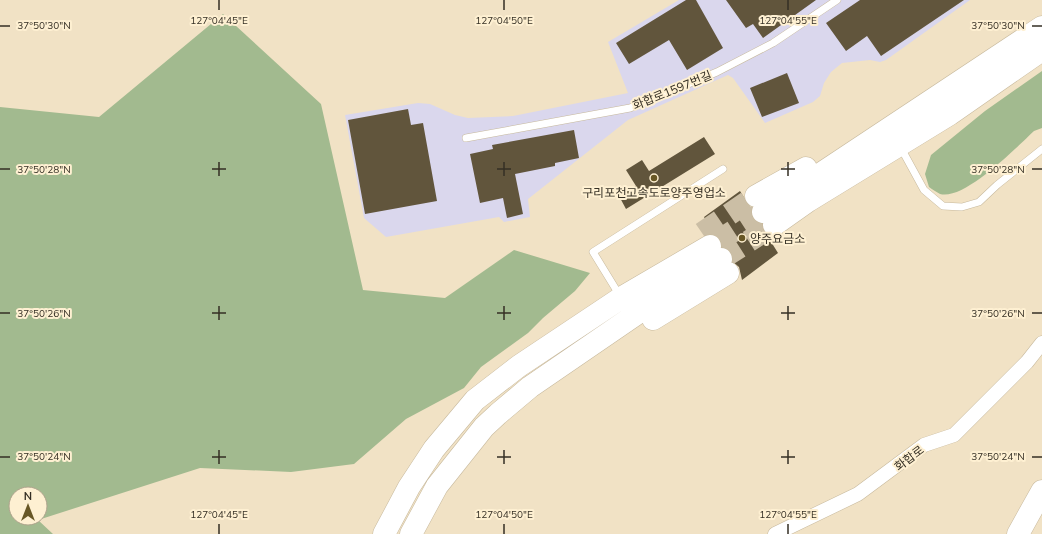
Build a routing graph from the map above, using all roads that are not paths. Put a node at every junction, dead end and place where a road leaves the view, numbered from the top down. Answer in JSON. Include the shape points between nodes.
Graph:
{"nodes":[{"id":1,"x":837,"y":0,"type":"edge"},
{"id":2,"x":1042,"y":28,"type":"edge"},
{"id":3,"x":1042,"y":50,"type":"edge"},
{"id":4,"x":466,"y":138,"type":"dead end"},
{"id":5,"x":1042,"y":149,"type":"edge"},
{"id":6,"x":902,"y":151,"type":"junction"},
{"id":7,"x":723,"y":169,"type":"dead end"},
{"id":8,"x":618,"y":293,"type":"junction"},
{"id":9,"x":1042,"y":343,"type":"edge"},
{"id":10,"x":1042,"y":491,"type":"edge"},
{"id":11,"x":384,"y":534,"type":"edge"},
{"id":12,"x":411,"y":534,"type":"edge"},
{"id":13,"x":775,"y":534,"type":"edge"},
{"id":14,"x":1018,"y":534,"type":"edge"}],
"edges":[{"from":1,"to":4,"type":"lane","name":"화합로1597번길","via":[[773,43],[717,72],[650,101],[630,108]]},
{"from":2,"to":6,"type":"highway","via":[[767,218],[808,201]]},
{"from":3,"to":6,"type":"highway"},
{"from":5,"to":6,"type":"lane","via":[[979,202],[962,207],[943,206],[924,190]]},
{"from":7,"to":8,"type":"lane","via":[[593,252]]},
{"from":8,"to":11,"type":"highway","via":[[475,400],[450,428],[415,477]]},
{"from":8,"to":12,"type":"highway","via":[[715,253],[682,282],[517,398],[484,427],[437,486]]},
{"from":9,"to":13,"type":"street","name":"화합로","via":[[1028,362],[954,435],[924,445],[858,494]]},
{"from":10,"to":14,"type":"highway"}]}
